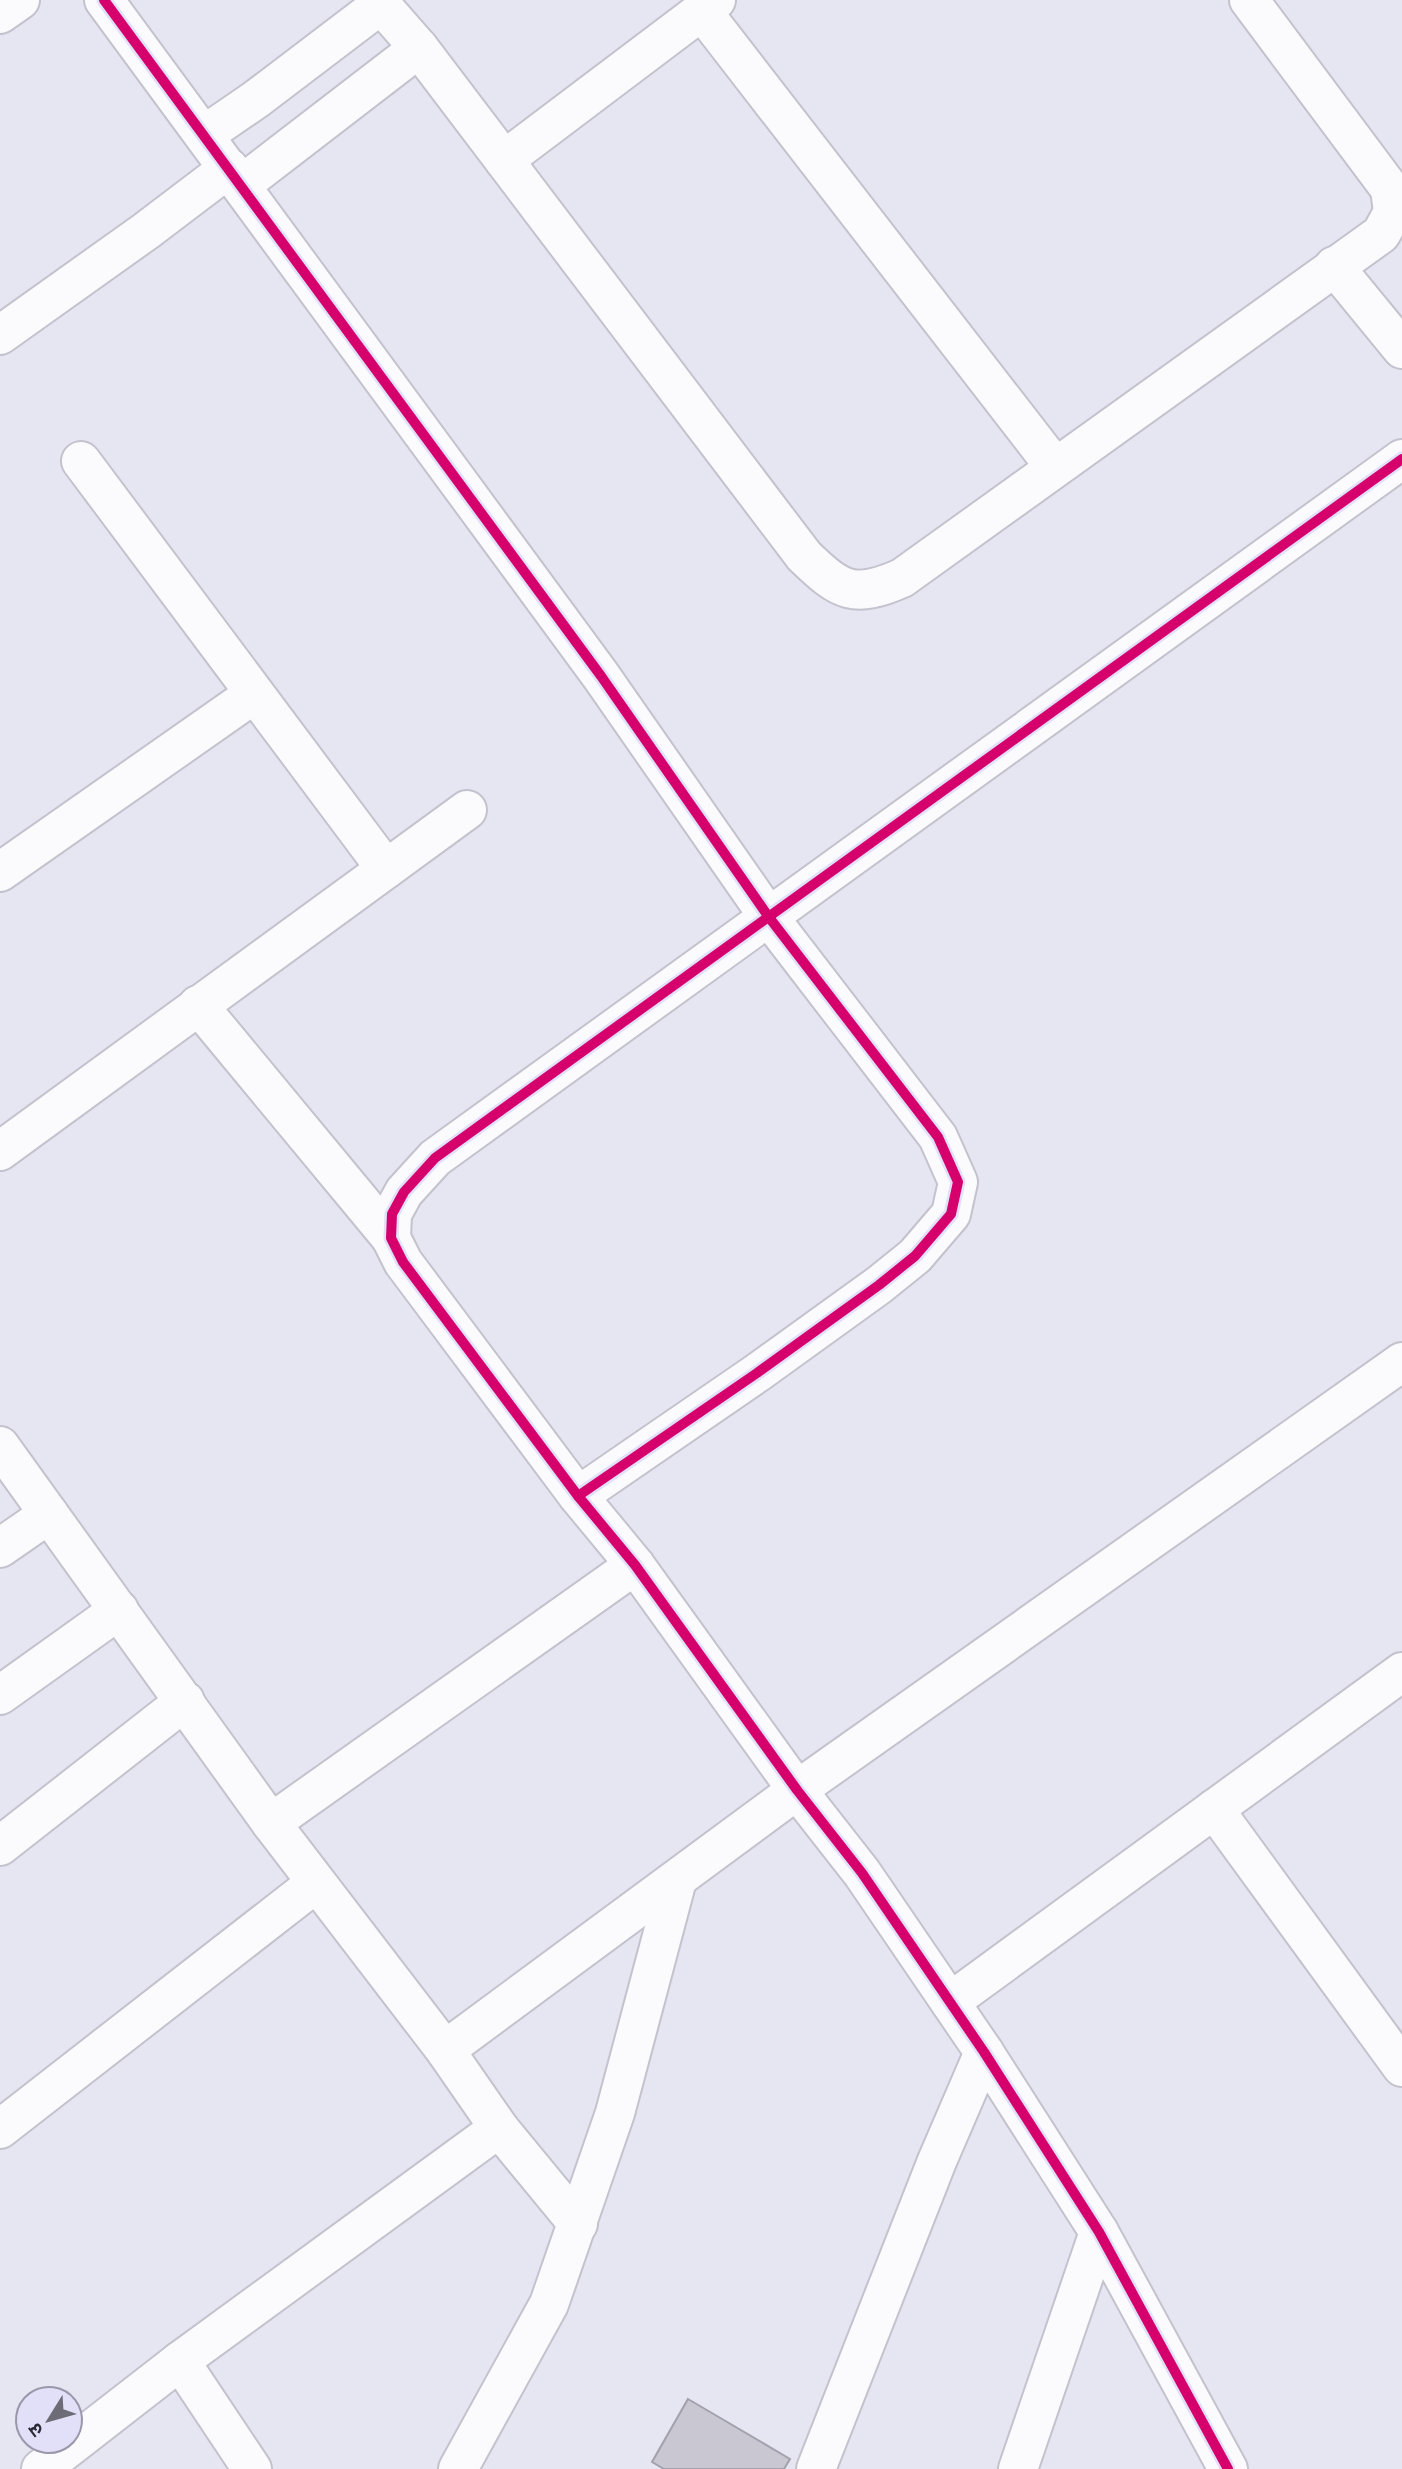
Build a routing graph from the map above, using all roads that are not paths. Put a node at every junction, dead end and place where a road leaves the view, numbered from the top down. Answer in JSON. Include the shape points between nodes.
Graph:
{"nodes":[{"id":1,"x":20,"y":0,"type":"edge"},
{"id":2,"x":104,"y":0,"type":"edge"},
{"id":3,"x":1248,"y":0,"type":"edge"},
{"id":4,"x":379,"y":2,"type":"edge"},
{"id":5,"x":709,"y":6,"type":"edge"},
{"id":6,"x":0,"y":14,"type":"edge"},
{"id":7,"x":419,"y":48,"type":"junction"},
{"id":8,"x":204,"y":135,"type":"junction"},
{"id":9,"x":504,"y":160,"type":"junction"},
{"id":10,"x":235,"y":176,"type":"junction"},
{"id":11,"x":1334,"y":266,"type":"junction"},
{"id":12,"x":0,"y":335,"type":"edge"},
{"id":13,"x":1402,"y":349,"type":"edge"},
{"id":14,"x":1402,"y":459,"type":"edge"},
{"id":15,"x":81,"y":461,"type":"dead end"},
{"id":16,"x":1055,"y":467,"type":"junction"},
{"id":17,"x":254,"y":694,"type":"junction"},
{"id":18,"x":467,"y":810,"type":"dead end"},
{"id":19,"x":386,"y":870,"type":"junction"},
{"id":20,"x":0,"y":872,"type":"edge"},
{"id":21,"x":768,"y":916,"type":"junction"},
{"id":22,"x":198,"y":1005,"type":"junction"},
{"id":23,"x":0,"y":1151,"type":"edge"},
{"id":24,"x":391,"y":1238,"type":"junction"},
{"id":25,"x":1402,"y":1362,"type":"edge"},
{"id":26,"x":0,"y":1446,"type":"edge"},
{"id":27,"x":578,"y":1496,"type":"junction"},
{"id":28,"x":49,"y":1514,"type":"junction"},
{"id":29,"x":0,"y":1548,"type":"edge"},
{"id":30,"x":635,"y":1565,"type":"junction"},
{"id":31,"x":119,"y":1610,"type":"junction"},
{"id":32,"x":1402,"y":1672,"type":"edge"},
{"id":33,"x":0,"y":1695,"type":"edge"},
{"id":34,"x":185,"y":1701,"type":"junction"},
{"id":35,"x":797,"y":1790,"type":"junction"},
{"id":36,"x":1214,"y":1809,"type":"junction"},
{"id":37,"x":271,"y":1823,"type":"junction"},
{"id":38,"x":0,"y":1846,"type":"edge"},
{"id":39,"x":677,"y":1880,"type":"junction"},
{"id":40,"x":316,"y":1883,"type":"junction"},
{"id":41,"x":950,"y":2002,"type":"junction"},
{"id":42,"x":1395,"y":2043,"type":"edge"},
{"id":43,"x":445,"y":2050,"type":"junction"},
{"id":44,"x":984,"y":2052,"type":"junction"},
{"id":45,"x":499,"y":2128,"type":"junction"},
{"id":46,"x":0,"y":2130,"type":"edge"},
{"id":47,"x":578,"y":2224,"type":"junction"},
{"id":48,"x":1099,"y":2232,"type":"junction"},
{"id":49,"x":180,"y":2361,"type":"junction"},
{"id":50,"x":41,"y":2469,"type":"edge"},
{"id":51,"x":252,"y":2469,"type":"edge"},
{"id":52,"x":458,"y":2469,"type":"edge"},
{"id":53,"x":816,"y":2469,"type":"edge"},
{"id":54,"x":1018,"y":2469,"type":"edge"},
{"id":55,"x":1228,"y":2469,"type":"edge"}],
"edges":[{"from":1,"to":6,"type":"street"},
{"from":2,"to":8,"type":"street"},
{"from":3,"to":11,"type":"street","via":[[1390,189],[1392,212],[1381,234]]},
{"from":4,"to":7,"type":"street"},
{"from":4,"to":8,"type":"street"},
{"from":5,"to":9,"type":"street"},
{"from":5,"to":16,"type":"street"},
{"from":7,"to":9,"type":"street"},
{"from":7,"to":10,"type":"street"},
{"from":8,"to":10,"type":"street"},
{"from":9,"to":16,"type":"street","via":[[804,556],[848,590],[876,589],[902,578]]},
{"from":10,"to":12,"type":"street","via":[[146,231]]},
{"from":10,"to":21,"type":"street","via":[[601,676]]},
{"from":11,"to":13,"type":"street"},
{"from":11,"to":16,"type":"street"},
{"from":14,"to":21,"type":"street"},
{"from":15,"to":17,"type":"street"},
{"from":17,"to":19,"type":"street"},
{"from":17,"to":20,"type":"street"},
{"from":18,"to":19,"type":"street"},
{"from":19,"to":22,"type":"street"},
{"from":21,"to":24,"type":"street","via":[[435,1158],[404,1192],[392,1214]]},
{"from":21,"to":27,"type":"street","via":[[938,1137],[958,1182],[951,1214],[915,1256],[879,1285]]},
{"from":22,"to":23,"type":"street"},
{"from":22,"to":24,"type":"street"},
{"from":24,"to":27,"type":"street","via":[[428,1297]]},
{"from":25,"to":35,"type":"street"},
{"from":26,"to":28,"type":"street"},
{"from":27,"to":30,"type":"street"},
{"from":28,"to":29,"type":"street"},
{"from":28,"to":31,"type":"street"},
{"from":30,"to":35,"type":"street"},
{"from":30,"to":37,"type":"street"},
{"from":31,"to":33,"type":"street"},
{"from":31,"to":34,"type":"street"},
{"from":32,"to":36,"type":"street"},
{"from":34,"to":37,"type":"street"},
{"from":34,"to":38,"type":"street"},
{"from":35,"to":39,"type":"street"},
{"from":35,"to":41,"type":"street","via":[[862,1874]]},
{"from":36,"to":41,"type":"street"},
{"from":36,"to":42,"type":"street"},
{"from":37,"to":40,"type":"street"},
{"from":39,"to":43,"type":"street"},
{"from":39,"to":47,"type":"street","via":[[615,2112]]},
{"from":40,"to":43,"type":"street"},
{"from":40,"to":46,"type":"street"},
{"from":41,"to":44,"type":"street"},
{"from":43,"to":45,"type":"street"},
{"from":44,"to":48,"type":"street"},
{"from":44,"to":53,"type":"street"},
{"from":45,"to":47,"type":"street"},
{"from":45,"to":49,"type":"street"},
{"from":47,"to":52,"type":"street","via":[[549,2304]]},
{"from":48,"to":54,"type":"street"},
{"from":48,"to":55,"type":"street"},
{"from":49,"to":50,"type":"street"},
{"from":49,"to":51,"type":"street"}]}
